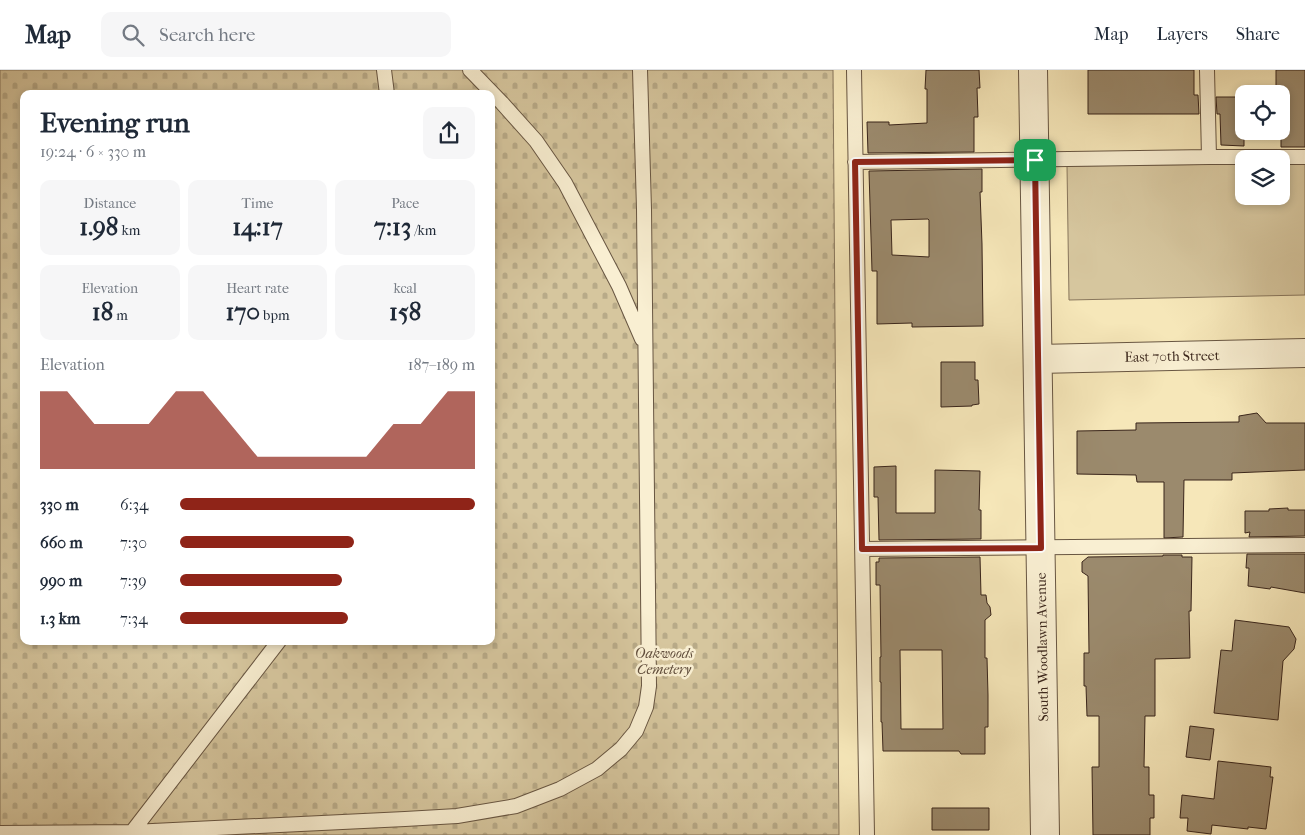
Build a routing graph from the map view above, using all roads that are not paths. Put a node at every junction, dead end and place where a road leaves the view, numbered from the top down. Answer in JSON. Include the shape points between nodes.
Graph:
{"nodes":[{"id":1,"x":384,"y":70,"type":"edge"},
{"id":2,"x":470,"y":70,"type":"edge"},
{"id":3,"x":640,"y":70,"type":"edge"},
{"id":4,"x":854,"y":70,"type":"edge"},
{"id":5,"x":1033,"y":70,"type":"edge"},
{"id":6,"x":1207,"y":70,"type":"edge"},
{"id":7,"x":386,"y":90,"type":"edge"},
{"id":8,"x":489,"y":90,"type":"edge"},
{"id":9,"x":495,"y":96,"type":"edge"},
{"id":10,"x":1209,"y":157,"type":"junction"},
{"id":11,"x":1305,"y":157,"type":"edge"},
{"id":12,"x":1035,"y":160,"type":"junction"},
{"id":13,"x":855,"y":162,"type":"junction"},
{"id":14,"x":645,"y":346,"type":"junction"},
{"id":15,"x":1305,"y":353,"type":"edge"},
{"id":16,"x":1038,"y":359,"type":"junction"},
{"id":17,"x":1305,"y":545,"type":"edge"},
{"id":18,"x":1041,"y":548,"type":"junction"},
{"id":19,"x":862,"y":549,"type":"junction"},
{"id":20,"x":276,"y":645,"type":"edge"},
{"id":21,"x":132,"y":832,"type":"junction"},
{"id":22,"x":0,"y":833,"type":"edge"},
{"id":23,"x":867,"y":835,"type":"edge"},
{"id":24,"x":1045,"y":835,"type":"edge"}],
"edges":[{"from":1,"to":7,"type":"lane"},
{"from":2,"to":8,"type":"lane"},
{"from":3,"to":14,"type":"lane"},
{"from":4,"to":13,"type":"lane"},
{"from":5,"to":12,"type":"street","name":"South Woodlawn Avenue"},
{"from":6,"to":10,"type":"lane"},
{"from":9,"to":14,"type":"lane","via":[[536,141],[565,183],[619,286]]},
{"from":10,"to":11,"type":"lane"},
{"from":10,"to":12,"type":"lane"},
{"from":12,"to":13,"type":"lane"},
{"from":12,"to":16,"type":"street","name":"South Woodlawn Avenue"},
{"from":13,"to":19,"type":"lane"},
{"from":14,"to":21,"type":"lane","via":[[649,686],[646,707],[636,731],[621,749],[597,768],[560,789],[516,806],[457,816]]},
{"from":15,"to":16,"type":"street","name":"East 70th Street"},
{"from":16,"to":18,"type":"street","name":"South Woodlawn Avenue"},
{"from":17,"to":18,"type":"lane"},
{"from":18,"to":19,"type":"lane"},
{"from":18,"to":24,"type":"street","name":"South Woodlawn Avenue"},
{"from":19,"to":23,"type":"lane"},
{"from":20,"to":21,"type":"lane"},
{"from":21,"to":22,"type":"lane"}]}
